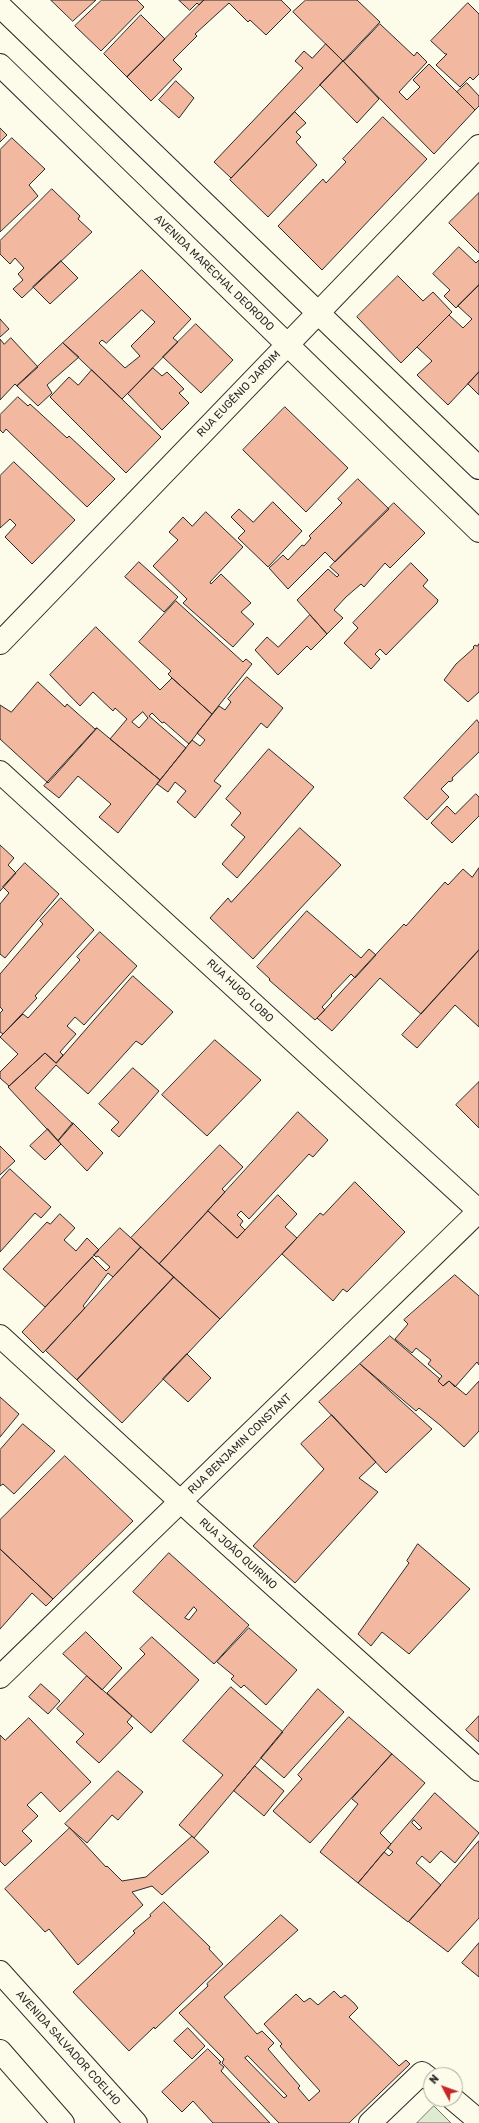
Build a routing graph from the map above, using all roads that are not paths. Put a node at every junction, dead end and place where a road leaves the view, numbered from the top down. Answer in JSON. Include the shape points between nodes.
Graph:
{"nodes":[{"id":1,"x":0,"y":6,"type":"edge"},
{"id":2,"x":0,"y":65,"type":"edge"},
{"id":3,"x":479,"y":146,"type":"edge"},
{"id":4,"x":318,"y":313,"type":"junction"},
{"id":5,"x":287,"y":344,"type":"junction"},
{"id":6,"x":479,"y":468,"type":"edge"},
{"id":7,"x":479,"y":531,"type":"edge"},
{"id":8,"x":0,"y":642,"type":"edge"},
{"id":9,"x":0,"y":772,"type":"edge"},
{"id":10,"x":479,"y":1211,"type":"edge"},
{"id":11,"x":0,"y":1336,"type":"edge"},
{"id":12,"x":181,"y":1502,"type":"junction"},
{"id":13,"x":0,"y":1677,"type":"edge"},
{"id":14,"x":479,"y":1770,"type":"edge"},
{"id":15,"x":0,"y":1972,"type":"edge"},
{"id":16,"x":0,"y":2051,"type":"edge"},
{"id":17,"x":423,"y":2074,"type":"edge"},
{"id":18,"x":462,"y":2107,"type":"edge"},
{"id":19,"x":479,"y":2121,"type":"edge"},
{"id":20,"x":63,"y":2123,"type":"edge"},
{"id":21,"x":136,"y":2123,"type":"edge"},
{"id":22,"x":370,"y":2123,"type":"edge"}],
"edges":[{"from":1,"to":4,"type":"street"},
{"from":2,"to":5,"type":"street","name":"AVENIDA MARECHAL DEORODO"},
{"from":3,"to":4,"type":"street","name":"RUA EUGÊNIO JARDIM"},
{"from":4,"to":5,"type":"street","name":"RUA EUGÊNIO JARDIM"},
{"from":4,"to":6,"type":"street"},
{"from":5,"to":7,"type":"street","name":"AVENIDA MARECHAL DEORODO"},
{"from":5,"to":8,"type":"street","name":"RUA EUGÊNIO JARDIM"},
{"from":9,"to":10,"type":"street","name":"RUA HUGO LOBO"},
{"from":10,"to":12,"type":"street","name":"RUA BENJAMIN CONSTANT"},
{"from":11,"to":12,"type":"street","name":"RUA JOÃO QUIRINO"},
{"from":12,"to":13,"type":"street","name":"RUA BENJAMIN CONSTANT"},
{"from":12,"to":14,"type":"street","name":"RUA JOÃO QUIRINO"},
{"from":15,"to":21,"type":"street","name":"AVENIDA SALVADOR COELHO"},
{"from":16,"to":20,"type":"street"},
{"from":17,"to":22,"type":"street"},
{"from":18,"to":19,"type":"street"}]}
